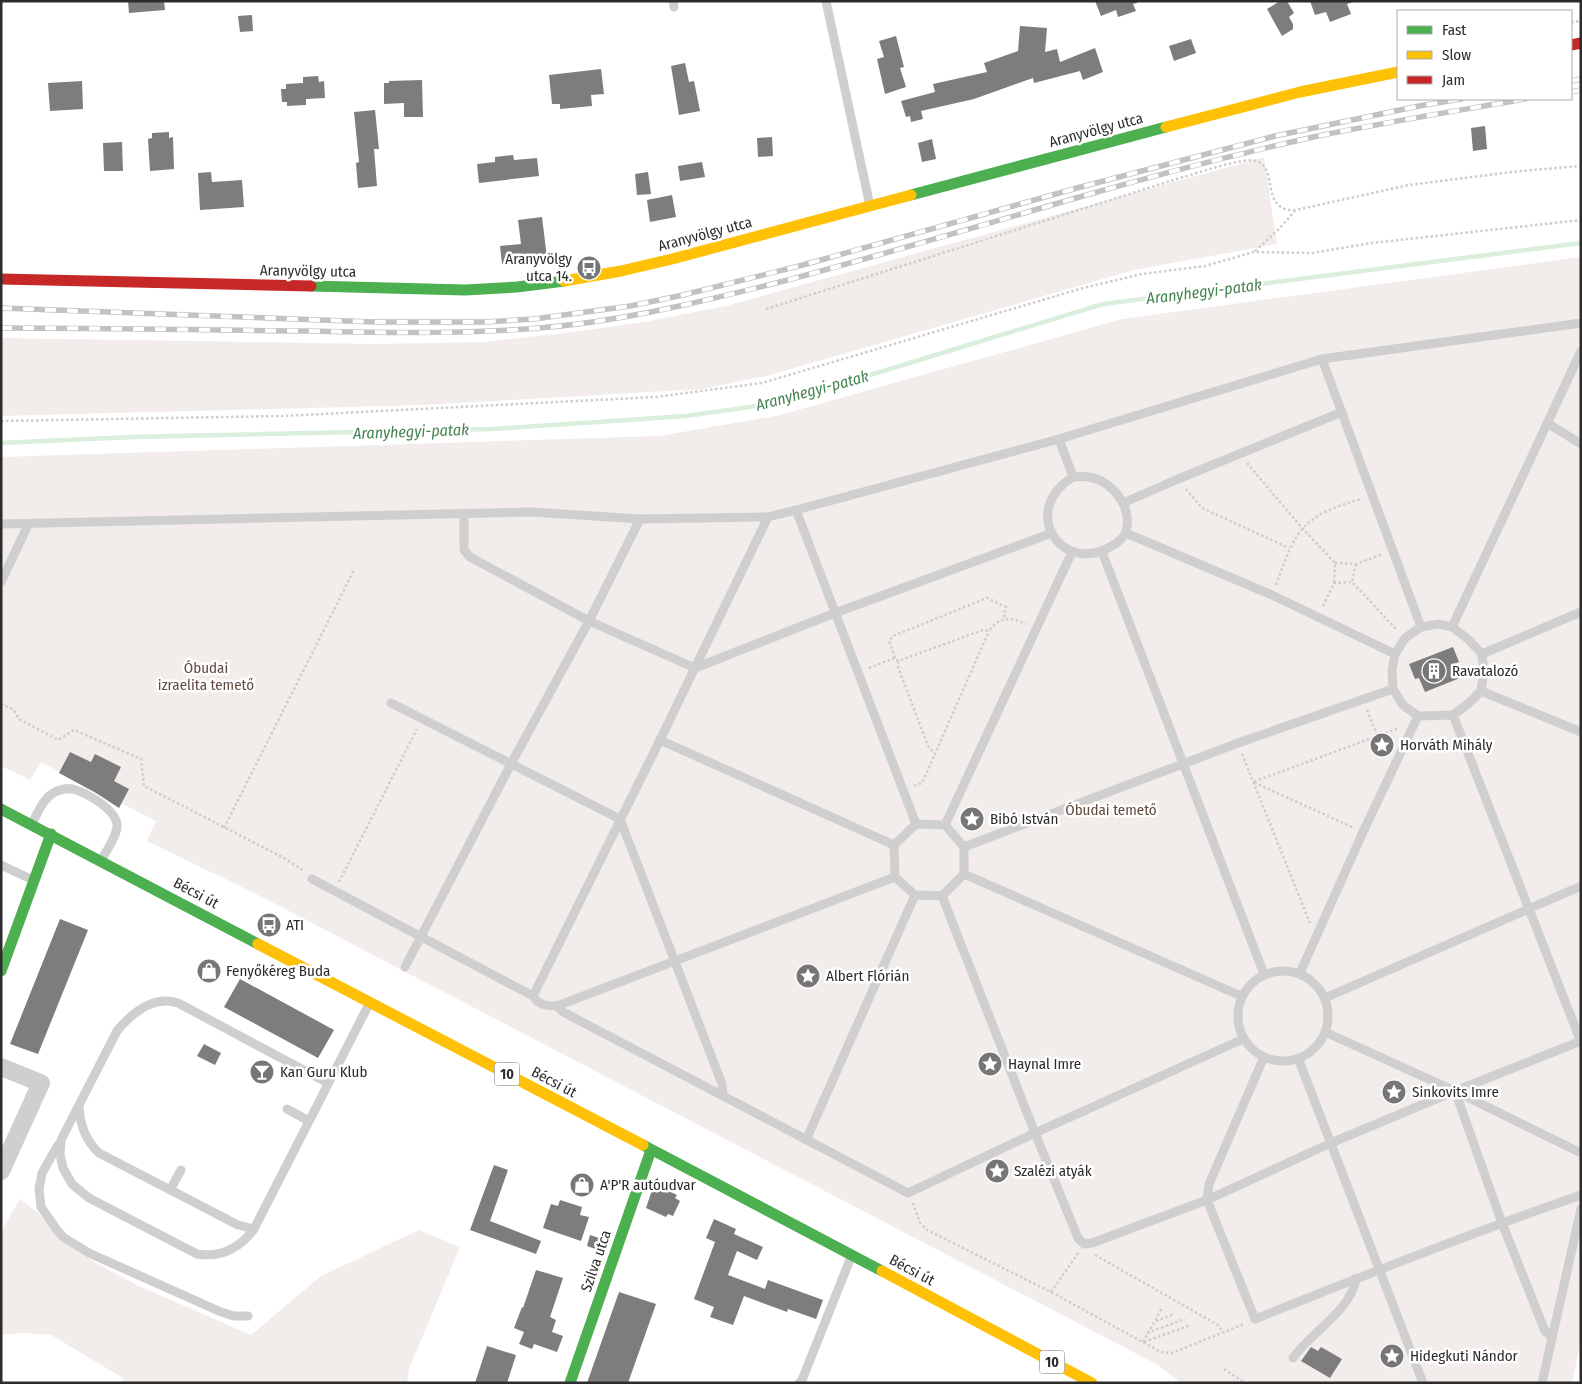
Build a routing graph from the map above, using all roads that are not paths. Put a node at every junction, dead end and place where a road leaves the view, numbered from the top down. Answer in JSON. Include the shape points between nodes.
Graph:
{"nodes":[{"id":1,"x":826,"y":1,"type":"edge"},
{"id":2,"x":1397,"y":72,"type":"edge"},
{"id":3,"x":870,"y":206,"type":"junction"},
{"id":4,"x":1,"y":280,"type":"edge"},
{"id":5,"x":1581,"y":323,"type":"edge"},
{"id":6,"x":1581,"y":351,"type":"edge"},
{"id":7,"x":1322,"y":359,"type":"junction"},
{"id":8,"x":1342,"y":412,"type":"junction"},
{"id":9,"x":1547,"y":423,"type":"junction"},
{"id":10,"x":1059,"y":439,"type":"junction"},
{"id":11,"x":1581,"y":444,"type":"edge"},
{"id":12,"x":1073,"y":477,"type":"junction"},
{"id":13,"x":1123,"y":503,"type":"junction"},
{"id":14,"x":796,"y":510,"type":"junction"},
{"id":15,"x":464,"y":514,"type":"junction"},
{"id":16,"x":768,"y":517,"type":"junction"},
{"id":17,"x":640,"y":519,"type":"junction"},
{"id":18,"x":1,"y":524,"type":"edge"},
{"id":19,"x":28,"y":525,"type":"junction"},
{"id":20,"x":1126,"y":533,"type":"junction"},
{"id":21,"x":1052,"y":534,"type":"junction"},
{"id":22,"x":1072,"y":552,"type":"junction"},
{"id":23,"x":1102,"y":552,"type":"junction"},
{"id":24,"x":1,"y":582,"type":"edge"},
{"id":25,"x":1581,"y":612,"type":"edge"},
{"id":26,"x":836,"y":613,"type":"junction"},
{"id":27,"x":589,"y":620,"type":"junction"},
{"id":28,"x":1421,"y":627,"type":"junction"},
{"id":29,"x":1452,"y":627,"type":"junction"},
{"id":30,"x":1395,"y":654,"type":"junction"},
{"id":31,"x":1482,"y":654,"type":"junction"},
{"id":32,"x":695,"y":668,"type":"junction"},
{"id":33,"x":1393,"y":689,"type":"junction"},
{"id":34,"x":1481,"y":691,"type":"junction"},
{"id":35,"x":391,"y":703,"type":"dead end"},
{"id":36,"x":1453,"y":715,"type":"junction"},
{"id":37,"x":1418,"y":716,"type":"junction"},
{"id":38,"x":1581,"y":732,"type":"edge"},
{"id":39,"x":660,"y":740,"type":"junction"},
{"id":40,"x":511,"y":764,"type":"junction"},
{"id":41,"x":1184,"y":764,"type":"junction"},
{"id":42,"x":1,"y":809,"type":"edge"},
{"id":43,"x":620,"y":819,"type":"junction"},
{"id":44,"x":916,"y":824,"type":"junction"},
{"id":45,"x":31,"y":825,"type":"junction"},
{"id":46,"x":946,"y":825,"type":"junction"},
{"id":47,"x":51,"y":834,"type":"junction"},
{"id":48,"x":894,"y":845,"type":"junction"},
{"id":49,"x":964,"y":847,"type":"junction"},
{"id":50,"x":102,"y":860,"type":"junction"},
{"id":51,"x":1,"y":865,"type":"edge"},
{"id":52,"x":964,"y":874,"type":"junction"},
{"id":53,"x":895,"y":877,"type":"junction"},
{"id":54,"x":312,"y":879,"type":"road end"},
{"id":55,"x":34,"y":881,"type":"junction"},
{"id":56,"x":1581,"y":886,"type":"edge"},
{"id":57,"x":915,"y":895,"type":"junction"},
{"id":58,"x":942,"y":896,"type":"junction"},
{"id":59,"x":1529,"y":910,"type":"junction"},
{"id":60,"x":421,"y":938,"type":"junction"},
{"id":61,"x":674,"y":961,"type":"junction"},
{"id":62,"x":405,"y":967,"type":"dead end"},
{"id":63,"x":1,"y":971,"type":"edge"},
{"id":64,"x":1300,"y":973,"type":"junction"},
{"id":65,"x":1264,"y":974,"type":"junction"},
{"id":66,"x":533,"y":996,"type":"junction"},
{"id":67,"x":1241,"y":996,"type":"junction"},
{"id":68,"x":1325,"y":998,"type":"junction"},
{"id":69,"x":371,"y":1002,"type":"junction"},
{"id":70,"x":557,"y":1006,"type":"junction"},
{"id":71,"x":1325,"y":1032,"type":"junction"},
{"id":72,"x":1243,"y":1038,"type":"junction"},
{"id":73,"x":245,"y":1039,"type":"junction"},
{"id":74,"x":1581,"y":1041,"type":"edge"},
{"id":75,"x":241,"y":1049,"type":"dead end"},
{"id":76,"x":1264,"y":1057,"type":"junction"},
{"id":77,"x":1298,"y":1058,"type":"junction"},
{"id":78,"x":1,"y":1067,"type":"edge"},
{"id":79,"x":328,"y":1083,"type":"junction"},
{"id":80,"x":1455,"y":1091,"type":"junction"},
{"id":81,"x":722,"y":1096,"type":"junction"},
{"id":82,"x":79,"y":1106,"type":"junction"},
{"id":83,"x":287,"y":1109,"type":"dead end"},
{"id":84,"x":309,"y":1122,"type":"junction"},
{"id":85,"x":1035,"y":1133,"type":"junction"},
{"id":86,"x":61,"y":1140,"type":"junction"},
{"id":87,"x":806,"y":1140,"type":"junction"},
{"id":88,"x":1331,"y":1143,"type":"junction"},
{"id":89,"x":651,"y":1150,"type":"junction"},
{"id":90,"x":1581,"y":1153,"type":"edge"},
{"id":91,"x":181,"y":1170,"type":"dead end"},
{"id":92,"x":1,"y":1171,"type":"edge"},
{"id":93,"x":170,"y":1190,"type":"junction"},
{"id":94,"x":1581,"y":1195,"type":"edge"},
{"id":95,"x":1208,"y":1200,"type":"junction"},
{"id":96,"x":1581,"y":1209,"type":"edge"},
{"id":97,"x":1502,"y":1222,"type":"junction"},
{"id":98,"x":254,"y":1229,"type":"junction"},
{"id":99,"x":852,"y":1255,"type":"junction"},
{"id":100,"x":1380,"y":1269,"type":"junction"},
{"id":101,"x":1356,"y":1278,"type":"junction"},
{"id":102,"x":248,"y":1316,"type":"dead end"},
{"id":103,"x":1552,"y":1336,"type":"junction"},
{"id":104,"x":1293,"y":1358,"type":"dead end"},
{"id":105,"x":570,"y":1383,"type":"edge"},
{"id":106,"x":799,"y":1383,"type":"edge"},
{"id":107,"x":1092,"y":1383,"type":"edge"},
{"id":108,"x":1423,"y":1383,"type":"edge"},
{"id":109,"x":1542,"y":1383,"type":"edge"}],
"edges":[{"from":1,"to":3,"type":"lane"},
{"from":2,"to":3,"type":"street","name":"Aranyvölgy utca","via":[[1257,103]]},
{"from":3,"to":4,"type":"street","name":"Aranyvölgy utca","via":[[638,267],[568,281],[515,287],[465,290]]},
{"from":5,"to":7,"type":"lane"},
{"from":6,"to":9,"type":"lane"},
{"from":7,"to":8,"type":"lane"},
{"from":7,"to":10,"type":"lane"},
{"from":8,"to":13,"type":"lane"},
{"from":8,"to":28,"type":"lane"},
{"from":9,"to":11,"type":"lane"},
{"from":9,"to":29,"type":"lane"},
{"from":10,"to":12,"type":"lane"},
{"from":10,"to":14,"type":"lane"},
{"from":12,"to":13,"type":"lane","via":[[1088,477],[1102,482],[1115,491]]},
{"from":12,"to":21,"type":"lane","via":[[1051,497],[1047,516]]},
{"from":13,"to":20,"type":"lane","via":[[1127,516]]},
{"from":14,"to":16,"type":"lane"},
{"from":14,"to":26,"type":"lane"},
{"from":15,"to":17,"type":"lane","via":[[532,512]]},
{"from":15,"to":19,"type":"lane"},
{"from":15,"to":27,"type":"lane","via":[[464,550],[470,557]]},
{"from":16,"to":17,"type":"lane"},
{"from":16,"to":32,"type":"lane"},
{"from":17,"to":27,"type":"lane"},
{"from":18,"to":19,"type":"lane"},
{"from":19,"to":24,"type":"lane"},
{"from":20,"to":23,"type":"lane"},
{"from":20,"to":30,"type":"lane","via":[[1272,595]]},
{"from":21,"to":22,"type":"lane"},
{"from":21,"to":26,"type":"lane"},
{"from":22,"to":23,"type":"lane"},
{"from":22,"to":46,"type":"lane"},
{"from":23,"to":41,"type":"lane"},
{"from":25,"to":31,"type":"lane"},
{"from":26,"to":32,"type":"lane"},
{"from":26,"to":44,"type":"lane"},
{"from":27,"to":32,"type":"lane"},
{"from":27,"to":40,"type":"lane"},
{"from":28,"to":29,"type":"lane","via":[[1438,624]]},
{"from":28,"to":30,"type":"lane","via":[[1405,638]]},
{"from":29,"to":31,"type":"lane"},
{"from":30,"to":33,"type":"lane"},
{"from":31,"to":34,"type":"lane"},
{"from":32,"to":39,"type":"lane"},
{"from":33,"to":37,"type":"lane","via":[[1403,705]]},
{"from":33,"to":41,"type":"lane"},
{"from":34,"to":36,"type":"lane"},
{"from":34,"to":38,"type":"lane"},
{"from":35,"to":40,"type":"lane"},
{"from":36,"to":37,"type":"lane"},
{"from":36,"to":59,"type":"lane"},
{"from":37,"to":64,"type":"lane"},
{"from":39,"to":43,"type":"lane"},
{"from":39,"to":48,"type":"lane"},
{"from":40,"to":43,"type":"lane"},
{"from":40,"to":60,"type":"lane"},
{"from":41,"to":49,"type":"lane"},
{"from":41,"to":65,"type":"lane"},
{"from":42,"to":45,"type":"street","name":"Bécsi út","number":"10"},
{"from":43,"to":61,"type":"lane"},
{"from":43,"to":66,"type":"lane"},
{"from":44,"to":46,"type":"lane"},
{"from":44,"to":48,"type":"lane"},
{"from":45,"to":47,"type":"street","name":"Bécsi út","number":"10"},
{"from":45,"to":50,"type":"lane","via":[[44,800],[62,789],[74,790],[106,806],[116,819],[116,830]]},
{"from":46,"to":49,"type":"lane"},
{"from":47,"to":50,"type":"street","name":"Bécsi út","number":"10"},
{"from":47,"to":55,"type":"street"},
{"from":48,"to":53,"type":"lane"},
{"from":49,"to":52,"type":"lane"},
{"from":50,"to":69,"type":"street","name":"Bécsi út","number":"10"},
{"from":51,"to":55,"type":"lane"},
{"from":52,"to":58,"type":"lane"},
{"from":52,"to":67,"type":"lane"},
{"from":53,"to":57,"type":"lane"},
{"from":53,"to":61,"type":"lane"},
{"from":54,"to":60,"type":"lane"},
{"from":55,"to":63,"type":"street"},
{"from":56,"to":59,"type":"lane"},
{"from":57,"to":58,"type":"lane"},
{"from":57,"to":87,"type":"lane"},
{"from":58,"to":85,"type":"lane"},
{"from":59,"to":68,"type":"lane"},
{"from":59,"to":74,"type":"lane"},
{"from":60,"to":62,"type":"lane"},
{"from":60,"to":66,"type":"lane"},
{"from":61,"to":70,"type":"lane"},
{"from":61,"to":81,"type":"lane","via":[[722,1084]]},
{"from":64,"to":65,"type":"lane","via":[[1284,970]]},
{"from":64,"to":68,"type":"lane","via":[[1314,983]]},
{"from":65,"to":67,"type":"lane"},
{"from":66,"to":70,"type":"lane","via":[[545,1006]]},
{"from":67,"to":72,"type":"lane","via":[[1237,1017]]},
{"from":68,"to":71,"type":"lane","via":[[1328,1015]]},
{"from":69,"to":79,"type":"lane"},
{"from":69,"to":89,"type":"street","name":"Bécsi út","number":"10"},
{"from":70,"to":81,"type":"lane"},
{"from":71,"to":77,"type":"lane","via":[[1313,1050]]},
{"from":71,"to":80,"type":"lane"},
{"from":72,"to":76,"type":"lane","via":[[1253,1051]]},
{"from":72,"to":85,"type":"lane"},
{"from":73,"to":75,"type":"lane"},
{"from":73,"to":79,"type":"lane"},
{"from":73,"to":82,"type":"lane","via":[[178,1003],[163,1001],[147,1006],[127,1019],[117,1031]]},
{"from":74,"to":80,"type":"lane"},
{"from":76,"to":77,"type":"lane","via":[[1279,1061]]},
{"from":76,"to":95,"type":"lane","via":[[1209,1184]]},
{"from":77,"to":88,"type":"lane"},
{"from":78,"to":92,"type":"street","via":[[41,1083]]},
{"from":79,"to":84,"type":"lane"},
{"from":80,"to":88,"type":"lane"},
{"from":80,"to":90,"type":"lane"},
{"from":80,"to":97,"type":"lane"},
{"from":81,"to":87,"type":"lane"},
{"from":82,"to":86,"type":"lane"},
{"from":82,"to":93,"type":"lane","via":[[83,1129],[98,1153]]},
{"from":83,"to":84,"type":"lane"},
{"from":84,"to":98,"type":"lane"},
{"from":85,"to":87,"type":"lane","via":[[908,1193]]},
{"from":85,"to":95,"type":"lane","via":[[1078,1238],[1084,1244]]},
{"from":86,"to":98,"type":"lane","via":[[60,1161],[67,1178],[79,1191],[197,1254],[208,1256],[229,1251]]},
{"from":86,"to":102,"type":"lane","via":[[42,1174],[39,1189],[41,1207],[63,1237],[89,1253],[221,1312]]},
{"from":88,"to":95,"type":"lane"},
{"from":88,"to":100,"type":"lane"},
{"from":89,"to":99,"type":"street","name":"Bécsi út","number":"10"},
{"from":89,"to":105,"type":"street","name":"Szilva utca"},
{"from":91,"to":93,"type":"lane"},
{"from":93,"to":98,"type":"lane","via":[[238,1225]]},
{"from":94,"to":97,"type":"lane"},
{"from":95,"to":101,"type":"lane","via":[[1255,1319]]},
{"from":96,"to":103,"type":"lane"},
{"from":97,"to":100,"type":"lane"},
{"from":97,"to":103,"type":"lane","via":[[1545,1331]]},
{"from":99,"to":106,"type":"lane"},
{"from":99,"to":107,"type":"street","name":"Bécsi út","number":"10"},
{"from":100,"to":101,"type":"lane"},
{"from":100,"to":108,"type":"lane"},
{"from":101,"to":104,"type":"lane","via":[[1355,1287],[1343,1305]]},
{"from":103,"to":109,"type":"lane"}]}
